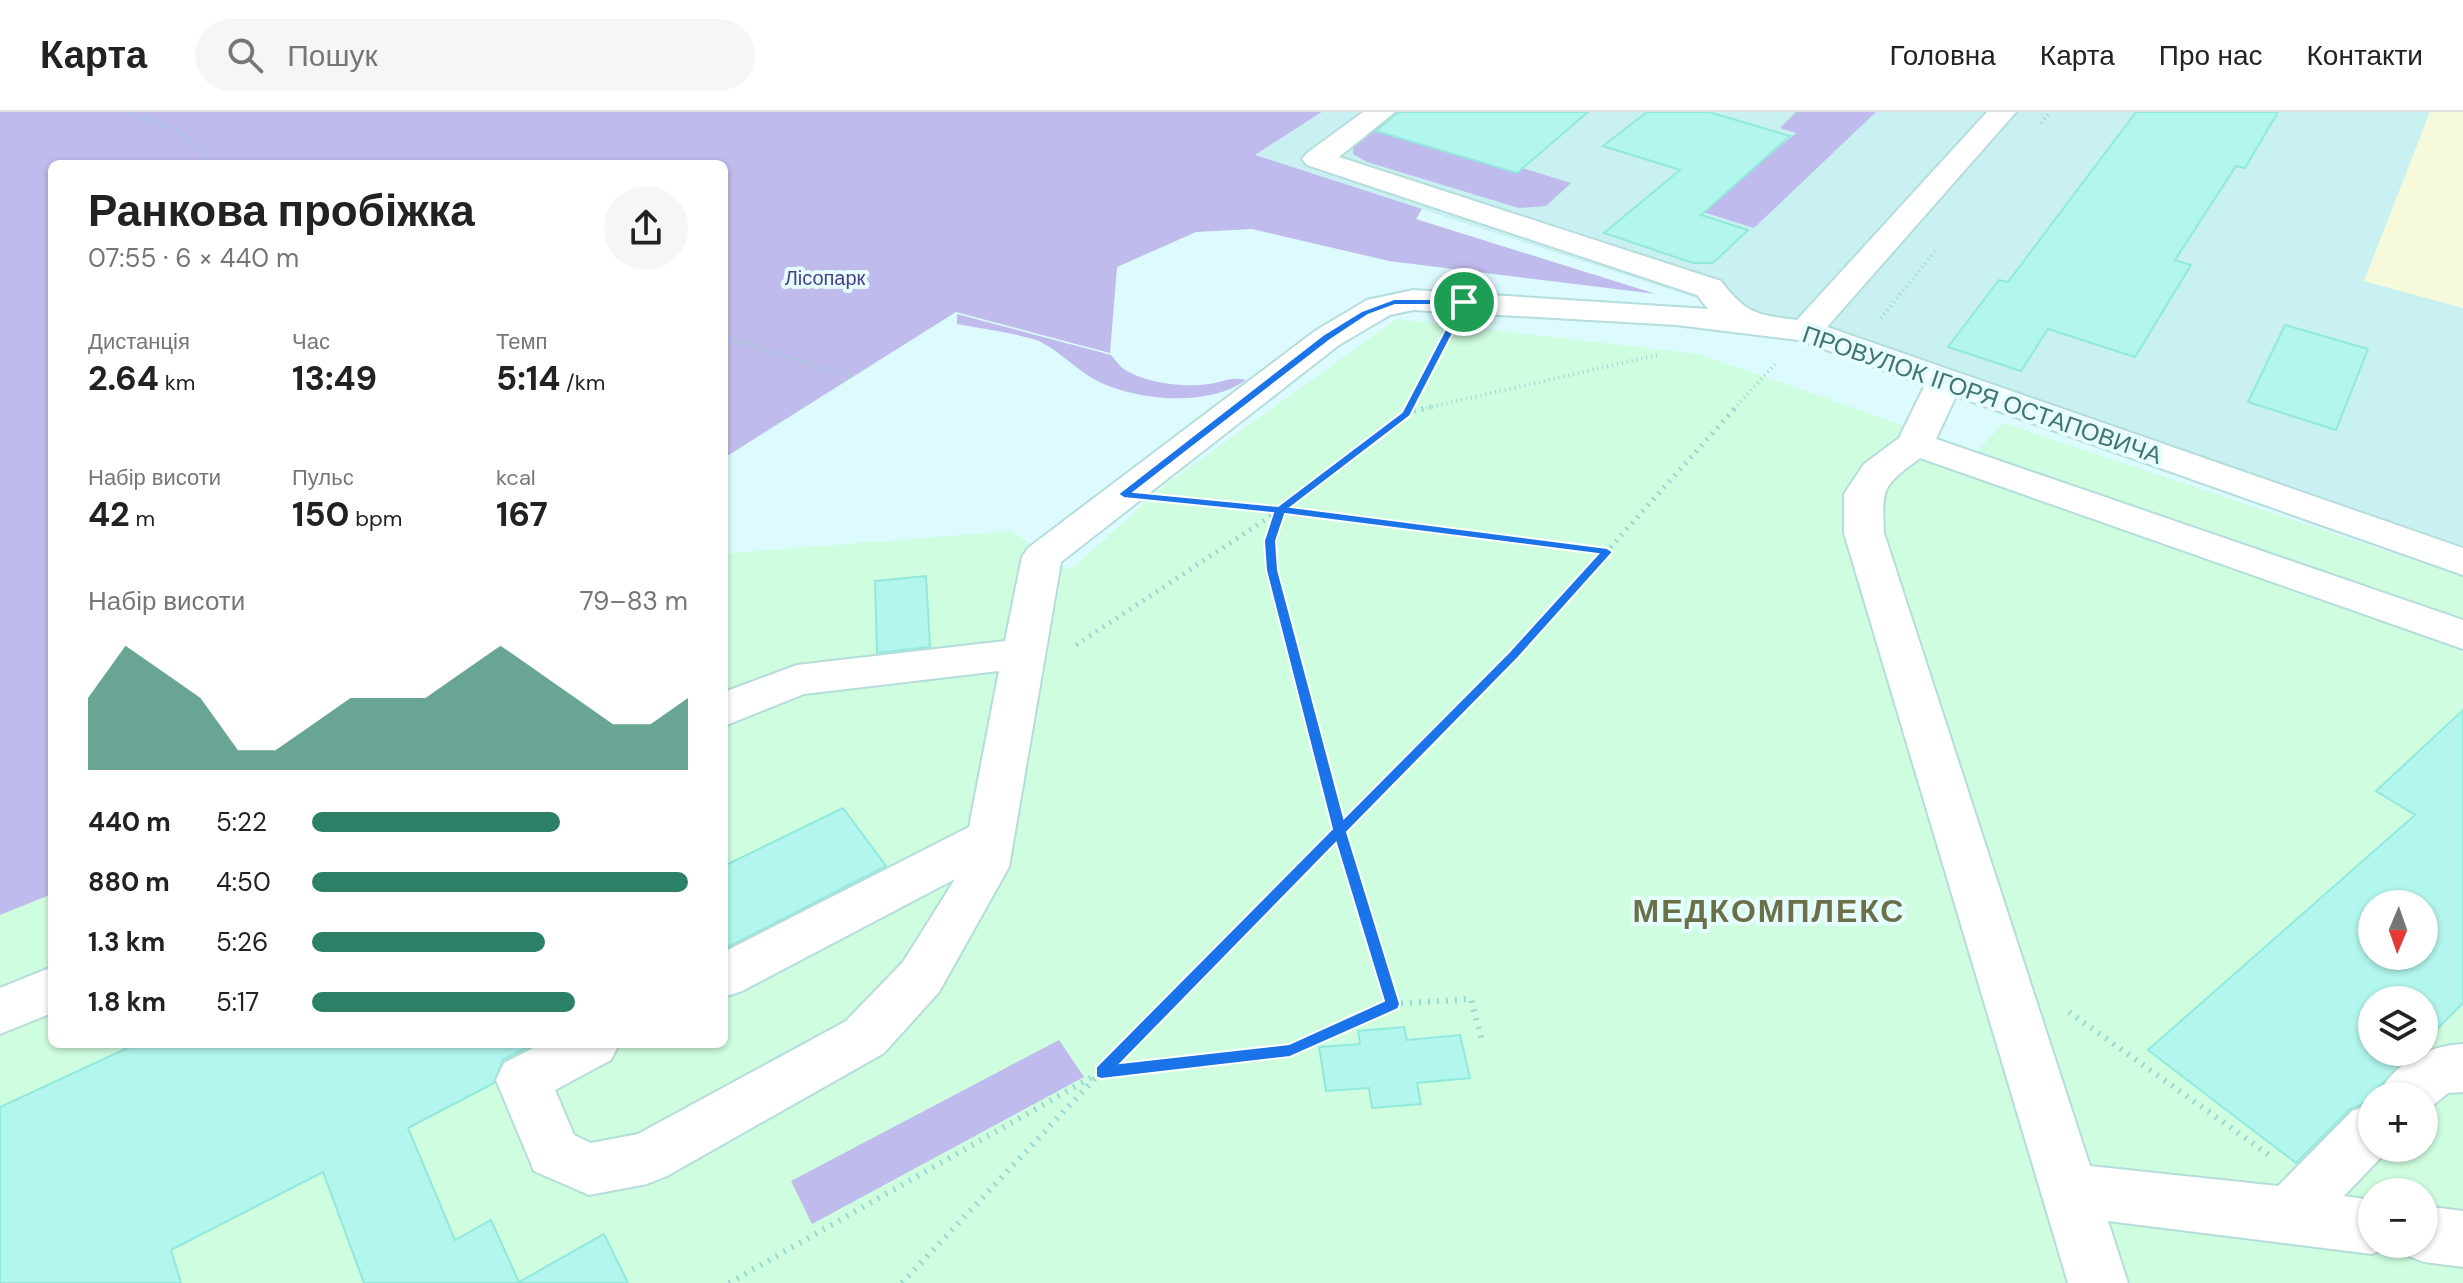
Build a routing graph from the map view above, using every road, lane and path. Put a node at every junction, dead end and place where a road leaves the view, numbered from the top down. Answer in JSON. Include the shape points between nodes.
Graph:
{"nodes":[{"id":1,"x":129,"y":112,"type":"edge"},
{"id":2,"x":1381,"y":112,"type":"edge"},
{"id":3,"x":2002,"y":112,"type":"edge"},
{"id":4,"x":210,"y":160,"type":"edge"},
{"id":5,"x":1464,"y":302,"type":"junction"},
{"id":6,"x":1747,"y":324,"type":"junction"},
{"id":7,"x":1805,"y":331,"type":"junction"},
{"id":8,"x":728,"y":338,"type":"edge"},
{"id":9,"x":1666,"y":353,"type":"dead end"},
{"id":10,"x":1756,"y":365,"type":"dead end"},
{"id":11,"x":1771,"y":368,"type":"dead end"},
{"id":12,"x":853,"y":377,"type":"dead end"},
{"id":13,"x":1761,"y":379,"type":"dead end"},
{"id":14,"x":1944,"y":383,"type":"junction"},
{"id":15,"x":1406,"y":413,"type":"junction"},
{"id":16,"x":1915,"y":444,"type":"junction"},
{"id":17,"x":1124,"y":494,"type":"junction"},
{"id":18,"x":1280,"y":510,"type":"junction"},
{"id":19,"x":1607,"y":552,"type":"junction"},
{"id":20,"x":2463,"y":562,"type":"edge"},
{"id":21,"x":2463,"y":635,"type":"edge"},
{"id":22,"x":1023,"y":668,"type":"junction"},
{"id":23,"x":728,"y":708,"type":"edge"},
{"id":24,"x":1340,"y":830,"type":"junction"},
{"id":25,"x":992,"y":837,"type":"junction"},
{"id":26,"x":728,"y":974,"type":"edge"},
{"id":27,"x":48,"y":991,"type":"edge"},
{"id":28,"x":1392,"y":1004,"type":"junction"},
{"id":29,"x":2067,"y":1010,"type":"dead end"},
{"id":30,"x":0,"y":1012,"type":"edge"},
{"id":31,"x":1482,"y":1041,"type":"dead end"},
{"id":32,"x":584,"y":1048,"type":"edge"},
{"id":33,"x":2463,"y":1068,"type":"edge"},
{"id":34,"x":1101,"y":1072,"type":"junction"},
{"id":35,"x":2419,"y":1082,"type":"edge"},
{"id":36,"x":2358,"y":1143,"type":"edge"},
{"id":37,"x":2070,"y":1190,"type":"junction"},
{"id":38,"x":2302,"y":1201,"type":"junction"},
{"id":39,"x":2358,"y":1222,"type":"edge"},
{"id":40,"x":2438,"y":1236,"type":"edge"},
{"id":41,"x":2463,"y":1239,"type":"edge"},
{"id":42,"x":729,"y":1283,"type":"edge"},
{"id":43,"x":902,"y":1283,"type":"edge"},
{"id":44,"x":2098,"y":1283,"type":"edge"}],
"edges":[{"from":1,"to":4,"type":"path","via":[[178,131]]},
{"from":2,"to":6,"type":"street","via":[[1317,159],[1709,288],[1725,309]]},
{"from":3,"to":7,"type":"street"},
{"from":5,"to":6,"type":"street","name":"ПРОВУЛОК ІГОРЯ ОСТАПОВИЧА"},
{"from":5,"to":15,"type":"path"},
{"from":5,"to":17,"type":"street","name":"ПРОВУЛОК ІГОРЯ ОСТАПОВИЧА","via":[[1394,302],[1365,313]]},
{"from":6,"to":7,"type":"street","name":"ПРОВУЛОК ІГОРЯ ОСТАПОВИЧА"},
{"from":7,"to":14,"type":"street","name":"ПРОВУЛОК ІГОРЯ ОСТАПОВИЧА"},
{"from":8,"to":12,"type":"path"},
{"from":9,"to":15,"type":"path"},
{"from":10,"to":11,"type":"path"},
{"from":13,"to":19,"type":"path"},
{"from":14,"to":16,"type":"street"},
{"from":14,"to":20,"type":"street","name":"ПРОВУЛОК ІГОРЯ ОСТАПОВИЧА"},
{"from":15,"to":18,"type":"path"},
{"from":16,"to":21,"type":"street"},
{"from":16,"to":37,"type":"street","via":[[1877,472],[1863,494],[1864,533]]},
{"from":17,"to":18,"type":"path"},
{"from":17,"to":22,"type":"street","name":"ПРОВУЛОК ІГОРЯ ОСТАПОВИЧА","via":[[1042,557]]},
{"from":18,"to":19,"type":"path"},
{"from":18,"to":22,"type":"path"},
{"from":18,"to":24,"type":"path","via":[[1270,541],[1272,570]]},
{"from":19,"to":24,"type":"path","via":[[1514,655]]},
{"from":22,"to":23,"type":"street","via":[[797,680]]},
{"from":22,"to":25,"type":"street"},
{"from":24,"to":28,"type":"path"},
{"from":24,"to":34,"type":"path"},
{"from":25,"to":26,"type":"street"},
{"from":25,"to":32,"type":"street","via":[[974,890],[921,977],[865,1037],[647,1158],[589,1169],[554,1153],[523,1080]]},
{"from":27,"to":30,"type":"street"},
{"from":28,"to":31,"type":"path","via":[[1471,999]]},
{"from":28,"to":34,"type":"path","via":[[1290,1050]]},
{"from":29,"to":38,"type":"path"},
{"from":33,"to":35,"type":"street","via":[[2444,1068]]},
{"from":34,"to":42,"type":"path"},
{"from":34,"to":43,"type":"path"},
{"from":36,"to":38,"type":"street"},
{"from":37,"to":38,"type":"street"},
{"from":37,"to":44,"type":"street"},
{"from":38,"to":39,"type":"street"},
{"from":40,"to":41,"type":"street"}]}
